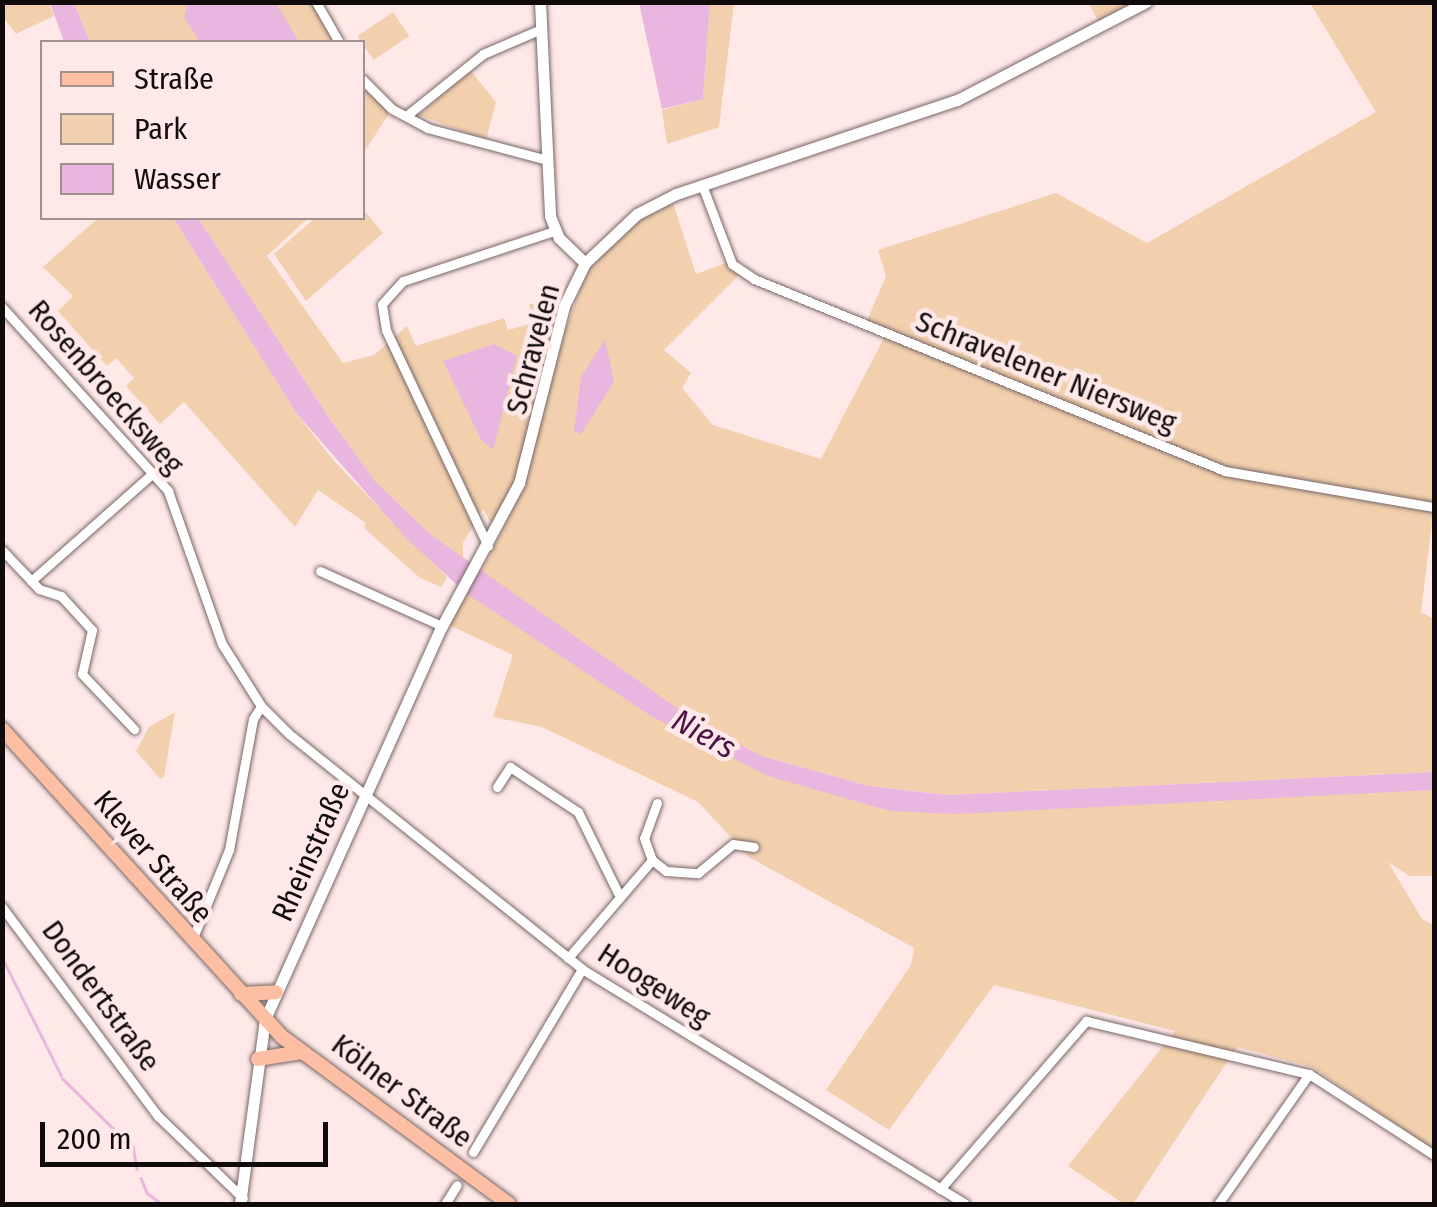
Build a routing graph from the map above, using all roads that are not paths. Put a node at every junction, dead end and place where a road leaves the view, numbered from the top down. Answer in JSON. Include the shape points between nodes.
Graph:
{"nodes":[{"id":1,"x":316,"y":2,"type":"edge"},
{"id":2,"x":540,"y":2,"type":"edge"},
{"id":3,"x":1146,"y":2,"type":"edge"},
{"id":4,"x":541,"y":28,"type":"junction"},
{"id":5,"x":338,"y":40,"type":"edge"},
{"id":6,"x":365,"y":82,"type":"edge"},
{"id":7,"x":406,"y":116,"type":"junction"},
{"id":8,"x":547,"y":160,"type":"junction"},
{"id":9,"x":702,"y":185,"type":"junction"},
{"id":10,"x":554,"y":230,"type":"junction"},
{"id":11,"x":584,"y":263,"type":"junction"},
{"id":12,"x":2,"y":306,"type":"edge"},
{"id":13,"x":152,"y":474,"type":"junction"},
{"id":14,"x":1434,"y":507,"type":"edge"},
{"id":15,"x":488,"y":546,"type":"junction"},
{"id":16,"x":2,"y":550,"type":"edge"},
{"id":17,"x":320,"y":571,"type":"dead end"},
{"id":18,"x":31,"y":581,"type":"junction"},
{"id":19,"x":442,"y":626,"type":"junction"},
{"id":20,"x":261,"y":706,"type":"junction"},
{"id":21,"x":134,"y":729,"type":"dead end"},
{"id":22,"x":2,"y":730,"type":"edge"},
{"id":23,"x":497,"y":787,"type":"dead end"},
{"id":24,"x":364,"y":792,"type":"junction"},
{"id":25,"x":657,"y":803,"type":"dead end"},
{"id":26,"x":754,"y":847,"type":"dead end"},
{"id":27,"x":652,"y":860,"type":"junction"},
{"id":28,"x":618,"y":892,"type":"junction"},
{"id":29,"x":2,"y":908,"type":"edge"},
{"id":30,"x":191,"y":941,"type":"junction"},
{"id":31,"x":568,"y":958,"type":"junction"},
{"id":32,"x":582,"y":970,"type":"junction"},
{"id":33,"x":276,"y":992,"type":"junction"},
{"id":34,"x":241,"y":994,"type":"junction"},
{"id":35,"x":264,"y":1019,"type":"junction"},
{"id":36,"x":304,"y":1052,"type":"junction"},
{"id":37,"x":258,"y":1059,"type":"junction"},
{"id":38,"x":1309,"y":1074,"type":"junction"},
{"id":39,"x":474,"y":1152,"type":"dead end"},
{"id":40,"x":1434,"y":1154,"type":"edge"},
{"id":41,"x":457,"y":1185,"type":"dead end"},
{"id":42,"x":940,"y":1189,"type":"junction"},
{"id":43,"x":242,"y":1201,"type":"edge"},
{"id":44,"x":446,"y":1204,"type":"edge"},
{"id":45,"x":509,"y":1204,"type":"edge"},
{"id":46,"x":966,"y":1204,"type":"edge"},
{"id":47,"x":1218,"y":1204,"type":"edge"}],
"edges":[{"from":1,"to":5,"type":"street"},
{"from":2,"to":4,"type":"main road"},
{"from":3,"to":9,"type":"main road","name":"Schravelen","via":[[986,89]]},
{"from":4,"to":7,"type":"street","via":[[484,54]]},
{"from":4,"to":8,"type":"main road"},
{"from":6,"to":7,"type":"street"},
{"from":7,"to":8,"type":"street"},
{"from":8,"to":10,"type":"main road"},
{"from":9,"to":11,"type":"main road","name":"Schravelen","via":[[636,214]]},
{"from":9,"to":14,"type":"street","name":"Schravelener Niersweg","via":[[732,264],[754,279],[1225,471]]},
{"from":10,"to":11,"type":"main road"},
{"from":10,"to":15,"type":"street","name":"Schravelen","via":[[404,281],[382,304],[386,330]]},
{"from":11,"to":15,"type":"main road","name":"Schravelen","via":[[564,306],[528,458]]},
{"from":12,"to":13,"type":"street","name":"Rosenbroecksweg"},
{"from":13,"to":18,"type":"street"},
{"from":13,"to":20,"type":"street","name":"Rosenbroecksweg","via":[[168,491],[222,644]]},
{"from":15,"to":19,"type":"main road","name":"Rheinstraße"},
{"from":16,"to":18,"type":"street"},
{"from":17,"to":19,"type":"street"},
{"from":18,"to":21,"type":"street","via":[[61,596],[92,630],[82,674]]},
{"from":19,"to":24,"type":"main road","name":"Rheinstraße"},
{"from":20,"to":24,"type":"street","name":"Rosenbroecksweg"},
{"from":20,"to":30,"type":"street","via":[[229,850]]},
{"from":22,"to":30,"type":"main road","name":"Klever Straße"},
{"from":23,"to":28,"type":"street","via":[[510,766],[578,812]]},
{"from":24,"to":31,"type":"street","name":"Hoogeweg"},
{"from":24,"to":33,"type":"main road","name":"Rheinstraße"},
{"from":25,"to":27,"type":"street","via":[[644,829]]},
{"from":26,"to":27,"type":"street","via":[[733,844],[709,867],[687,875]]},
{"from":27,"to":28,"type":"street"},
{"from":28,"to":31,"type":"street"},
{"from":29,"to":43,"type":"street","name":"Dondertstraße","via":[[158,1116]]},
{"from":30,"to":34,"type":"main road","name":"Klever Straße"},
{"from":31,"to":32,"type":"street","name":"Hoogeweg"},
{"from":32,"to":39,"type":"street"},
{"from":32,"to":42,"type":"street","name":"Hoogeweg"},
{"from":33,"to":34,"type":"main road"},
{"from":33,"to":35,"type":"main road","name":"Rheinstraße"},
{"from":34,"to":35,"type":"main road","name":"Klever Straße"},
{"from":35,"to":36,"type":"main road","name":"Kölner Straße"},
{"from":35,"to":37,"type":"main road","name":"Rheinstraße"},
{"from":36,"to":37,"type":"main road"},
{"from":36,"to":45,"type":"main road","name":"Kölner Straße"},
{"from":37,"to":43,"type":"main road","name":"Rheinstraße"},
{"from":38,"to":40,"type":"street"},
{"from":38,"to":42,"type":"street","via":[[1086,1021]]},
{"from":38,"to":47,"type":"street"},
{"from":41,"to":44,"type":"street"},
{"from":42,"to":46,"type":"street","name":"Hoogeweg"}]}
